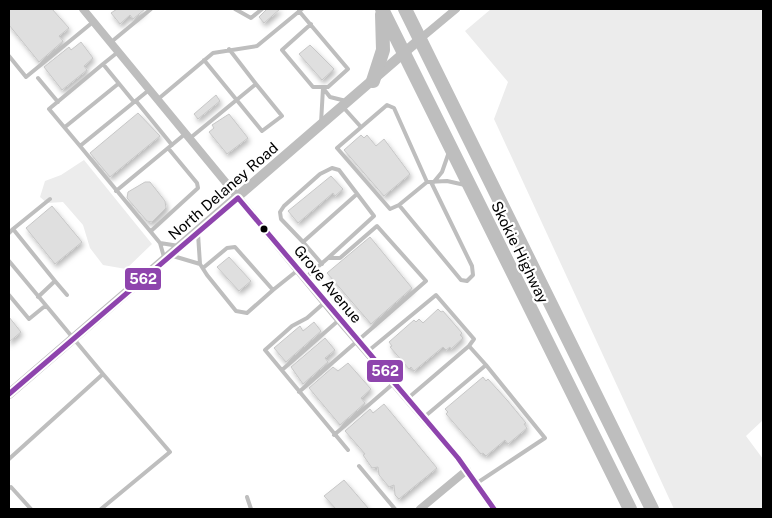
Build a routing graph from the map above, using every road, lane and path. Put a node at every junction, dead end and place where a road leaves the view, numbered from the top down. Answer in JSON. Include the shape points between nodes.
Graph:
{"nodes":[{"id":1,"x":82,"y":9,"type":"edge"},
{"id":2,"x":151,"y":9,"type":"edge"},
{"id":3,"x":235,"y":9,"type":"edge"},
{"id":4,"x":262,"y":9,"type":"edge"},
{"id":5,"x":381,"y":9,"type":"edge"},
{"id":6,"x":300,"y":10,"type":"edge"},
{"id":7,"x":406,"y":10,"type":"edge"},
{"id":8,"x":450,"y":11,"type":"edge"},
{"id":9,"x":93,"y":22,"type":"junction"},
{"id":10,"x":310,"y":24,"type":"junction"},
{"id":11,"x":420,"y":39,"type":"junction"},
{"id":12,"x":110,"y":43,"type":"junction"},
{"id":13,"x":229,"y":49,"type":"junction"},
{"id":14,"x":118,"y":52,"type":"junction"},
{"id":15,"x":404,"y":54,"type":"junction"},
{"id":16,"x":9,"y":56,"type":"edge"},
{"id":17,"x":204,"y":60,"type":"junction"},
{"id":18,"x":103,"y":64,"type":"junction"},
{"id":19,"x":38,"y":78,"type":"dead end"},
{"id":20,"x":373,"y":81,"type":"junction"},
{"id":21,"x":118,"y":84,"type":"junction"},
{"id":22,"x":256,"y":84,"type":"junction"},
{"id":23,"x":323,"y":88,"type":"junction"},
{"id":24,"x":149,"y":90,"type":"junction"},
{"id":25,"x":157,"y":100,"type":"junction"},
{"id":26,"x":237,"y":100,"type":"junction"},
{"id":27,"x":58,"y":102,"type":"junction"},
{"id":28,"x":135,"y":102,"type":"junction"},
{"id":29,"x":346,"y":104,"type":"junction"},
{"id":30,"x":65,"y":127,"type":"junction"},
{"id":31,"x":320,"y":127,"type":"junction"},
{"id":32,"x":361,"y":127,"type":"junction"},
{"id":33,"x":187,"y":136,"type":"junction"},
{"id":34,"x":80,"y":146,"type":"junction"},
{"id":35,"x":170,"y":146,"type":"junction"},
{"id":36,"x":450,"y":148,"type":"junction"},
{"id":37,"x":430,"y":182,"type":"junction"},
{"id":38,"x":470,"y":186,"type":"junction"},
{"id":39,"x":116,"y":191,"type":"junction"},
{"id":40,"x":357,"y":194,"type":"junction"},
{"id":41,"x":238,"y":198,"type":"junction"},
{"id":42,"x":50,"y":199,"type":"dead end"},
{"id":43,"x":399,"y":206,"type":"junction"},
{"id":44,"x":14,"y":229,"type":"junction"},
{"id":45,"x":151,"y":231,"type":"junction"},
{"id":46,"x":198,"y":232,"type":"junction"},
{"id":47,"x":9,"y":233,"type":"edge"},
{"id":48,"x":303,"y":242,"type":"junction"},
{"id":49,"x":160,"y":243,"type":"junction"},
{"id":50,"x":181,"y":247,"type":"junction"},
{"id":51,"x":168,"y":258,"type":"junction"},
{"id":52,"x":328,"y":258,"type":"junction"},
{"id":53,"x":9,"y":261,"type":"edge"},
{"id":54,"x":322,"y":264,"type":"junction"},
{"id":55,"x":202,"y":266,"type":"junction"},
{"id":56,"x":298,"y":270,"type":"junction"},
{"id":57,"x":306,"y":278,"type":"junction"},
{"id":58,"x":55,"y":281,"type":"junction"},
{"id":59,"x":273,"y":290,"type":"junction"},
{"id":60,"x":9,"y":295,"type":"edge"},
{"id":61,"x":67,"y":295,"type":"dead end"},
{"id":62,"x":38,"y":297,"type":"junction"},
{"id":63,"x":326,"y":302,"type":"junction"},
{"id":64,"x":46,"y":306,"type":"junction"},
{"id":65,"x":339,"y":320,"type":"junction"},
{"id":66,"x":72,"y":340,"type":"junction"},
{"id":67,"x":358,"y":340,"type":"junction"},
{"id":68,"x":469,"y":346,"type":"junction"},
{"id":69,"x":368,"y":352,"type":"junction"},
{"id":70,"x":486,"y":365,"type":"junction"},
{"id":71,"x":282,"y":370,"type":"junction"},
{"id":72,"x":103,"y":374,"type":"junction"},
{"id":73,"x":394,"y":383,"type":"junction"},
{"id":74,"x":300,"y":392,"type":"junction"},
{"id":75,"x":9,"y":394,"type":"edge"},
{"id":76,"x":407,"y":399,"type":"junction"},
{"id":77,"x":423,"y":418,"type":"junction"},
{"id":78,"x":334,"y":435,"type":"junction"},
{"id":79,"x":348,"y":450,"type":"dead end"},
{"id":80,"x":9,"y":459,"type":"edge"},
{"id":81,"x":359,"y":466,"type":"dead end"},
{"id":82,"x":467,"y":470,"type":"junction"},
{"id":83,"x":477,"y":483,"type":"junction"},
{"id":84,"x":9,"y":488,"type":"edge"},
{"id":85,"x":246,"y":497,"type":"dead end"},
{"id":86,"x":32,"y":509,"type":"edge"},
{"id":87,"x":101,"y":509,"type":"edge"},
{"id":88,"x":251,"y":509,"type":"edge"},
{"id":89,"x":396,"y":509,"type":"edge"},
{"id":90,"x":420,"y":509,"type":"edge"},
{"id":91,"x":494,"y":509,"type":"edge"},
{"id":92,"x":630,"y":509,"type":"edge"},
{"id":93,"x":652,"y":509,"type":"edge"}],
"edges":[{"from":1,"to":9,"type":"street","name":"Grove Avenue"},
{"from":2,"to":12,"type":"lane"},
{"from":3,"to":4,"type":"lane","via":[[251,18]]},
{"from":5,"to":15,"type":"highway","name":"Skokie Highway"},
{"from":5,"to":20,"type":"highway","via":[[383,50]]},
{"from":6,"to":10,"type":"lane"},
{"from":6,"to":13,"type":"lane","via":[[257,46]]},
{"from":7,"to":11,"type":"highway","name":"Skokie Highway"},
{"from":8,"to":11,"type":"street","name":"North Delaney Road"},
{"from":9,"to":12,"type":"street","name":"Grove Avenue"},
{"from":9,"to":16,"type":"lane","via":[[26,77]]},
{"from":10,"to":23,"type":"lane","via":[[348,69]]},
{"from":10,"to":23,"type":"lane","via":[[282,50],[313,87]]},
{"from":11,"to":15,"type":"street","name":"North Delaney Road"},
{"from":11,"to":93,"type":"highway","name":"Skokie Highway"},
{"from":12,"to":14,"type":"street","name":"Grove Avenue"},
{"from":13,"to":17,"type":"lane","via":[[212,53]]},
{"from":13,"to":22,"type":"lane"},
{"from":14,"to":18,"type":"lane"},
{"from":14,"to":24,"type":"street","name":"Grove Avenue"},
{"from":15,"to":20,"type":"street","name":"North Delaney Road"},
{"from":15,"to":36,"type":"highway","name":"Skokie Highway"},
{"from":17,"to":25,"type":"lane"},
{"from":17,"to":26,"type":"lane"},
{"from":18,"to":21,"type":"lane"},
{"from":18,"to":27,"type":"lane"},
{"from":19,"to":27,"type":"lane"},
{"from":20,"to":29,"type":"street","name":"North Delaney Road"},
{"from":21,"to":28,"type":"lane"},
{"from":21,"to":30,"type":"lane"},
{"from":22,"to":26,"type":"lane"},
{"from":22,"to":26,"type":"lane","via":[[282,116],[262,131]]},
{"from":23,"to":29,"type":"lane","via":[[330,97]]},
{"from":23,"to":31,"type":"lane"},
{"from":24,"to":25,"type":"street","name":"Grove Avenue"},
{"from":24,"to":28,"type":"lane"},
{"from":25,"to":33,"type":"street","name":"Grove Avenue"},
{"from":26,"to":33,"type":"lane"},
{"from":27,"to":30,"type":"lane","via":[[50,109]]},
{"from":28,"to":34,"type":"lane"},
{"from":28,"to":35,"type":"lane"},
{"from":29,"to":31,"type":"street","name":"North Delaney Road"},
{"from":29,"to":32,"type":"lane"},
{"from":30,"to":34,"type":"lane"},
{"from":31,"to":41,"type":"street","name":"North Delaney Road"},
{"from":32,"to":37,"type":"lane","via":[[387,105],[394,108]]},
{"from":32,"to":43,"type":"lane","via":[[337,148],[390,209]]},
{"from":33,"to":35,"type":"lane"},
{"from":33,"to":41,"type":"street","name":"Grove Avenue"},
{"from":34,"to":39,"type":"lane"},
{"from":35,"to":39,"type":"lane"},
{"from":35,"to":45,"type":"lane","via":[[198,188]]},
{"from":36,"to":37,"type":"lane","via":[[442,172]]},
{"from":36,"to":38,"type":"highway","name":"Skokie Highway"},
{"from":37,"to":38,"type":"lane","via":[[447,181]]},
{"from":37,"to":43,"type":"lane"},
{"from":37,"to":43,"type":"lane","via":[[472,266],[473,275],[467,281],[461,280]]},
{"from":38,"to":92,"type":"highway","name":"Skokie Highway"},
{"from":39,"to":45,"type":"lane"},
{"from":40,"to":48,"type":"lane"},
{"from":40,"to":48,"type":"lane","via":[[339,170],[332,168],[320,174],[280,212],[281,219]]},
{"from":40,"to":52,"type":"lane","via":[[374,216]]},
{"from":41,"to":46,"type":"street","name":"North Delaney Road"},
{"from":41,"to":56,"type":"street","name":"Grove Avenue"},
{"from":42,"to":44,"type":"lane"},
{"from":44,"to":47,"type":"lane"},
{"from":44,"to":58,"type":"lane"},
{"from":45,"to":49,"type":"lane"},
{"from":46,"to":50,"type":"street","name":"North Delaney Road"},
{"from":46,"to":55,"type":"lane"},
{"from":48,"to":54,"type":"lane"},
{"from":49,"to":50,"type":"lane"},
{"from":49,"to":51,"type":"lane"},
{"from":50,"to":51,"type":"street","name":"North Delaney Road"},
{"from":51,"to":55,"type":"lane"},
{"from":51,"to":66,"type":"street","name":"North Delaney Road"},
{"from":52,"to":54,"type":"lane"},
{"from":52,"to":67,"type":"lane","via":[[340,258],[377,226],[426,281]]},
{"from":53,"to":62,"type":"lane"},
{"from":54,"to":57,"type":"lane"},
{"from":55,"to":59,"type":"lane","via":[[227,248],[236,247]]},
{"from":55,"to":59,"type":"lane","via":[[236,311],[247,312]]},
{"from":56,"to":57,"type":"street","name":"Grove Avenue"},
{"from":56,"to":59,"type":"lane"},
{"from":57,"to":63,"type":"street","name":"Grove Avenue"},
{"from":58,"to":61,"type":"lane"},
{"from":58,"to":62,"type":"lane"},
{"from":60,"to":64,"type":"lane","via":[[29,319]]},
{"from":62,"to":64,"type":"lane"},
{"from":63,"to":65,"type":"street","name":"Grove Avenue"},
{"from":63,"to":71,"type":"lane","via":[[266,350]]},
{"from":64,"to":66,"type":"lane"},
{"from":65,"to":67,"type":"street","name":"Grove Avenue"},
{"from":65,"to":71,"type":"lane"},
{"from":66,"to":72,"type":"lane"},
{"from":66,"to":75,"type":"street","name":"North Delaney Road"},
{"from":67,"to":69,"type":"street","name":"Grove Avenue"},
{"from":67,"to":74,"type":"lane"},
{"from":68,"to":69,"type":"lane","via":[[474,338],[436,294]]},
{"from":68,"to":70,"type":"lane"},
{"from":68,"to":76,"type":"lane"},
{"from":69,"to":73,"type":"street","name":"Grove Avenue"},
{"from":70,"to":77,"type":"lane"},
{"from":70,"to":83,"type":"lane","via":[[545,438]]},
{"from":71,"to":74,"type":"lane"},
{"from":72,"to":80,"type":"lane"},
{"from":72,"to":87,"type":"lane","via":[[170,452]]},
{"from":73,"to":76,"type":"street","name":"Grove Avenue"},
{"from":73,"to":78,"type":"lane"},
{"from":74,"to":78,"type":"lane"},
{"from":76,"to":77,"type":"street","name":"Grove Avenue"},
{"from":77,"to":82,"type":"street","name":"Grove Avenue"},
{"from":78,"to":79,"type":"lane"},
{"from":81,"to":89,"type":"lane"},
{"from":82,"to":83,"type":"street","name":"Grove Avenue"},
{"from":82,"to":90,"type":"street"},
{"from":83,"to":91,"type":"street","name":"Grove Avenue"},
{"from":84,"to":86,"type":"lane","via":[[11,486]]},
{"from":85,"to":88,"type":"lane"}]}
